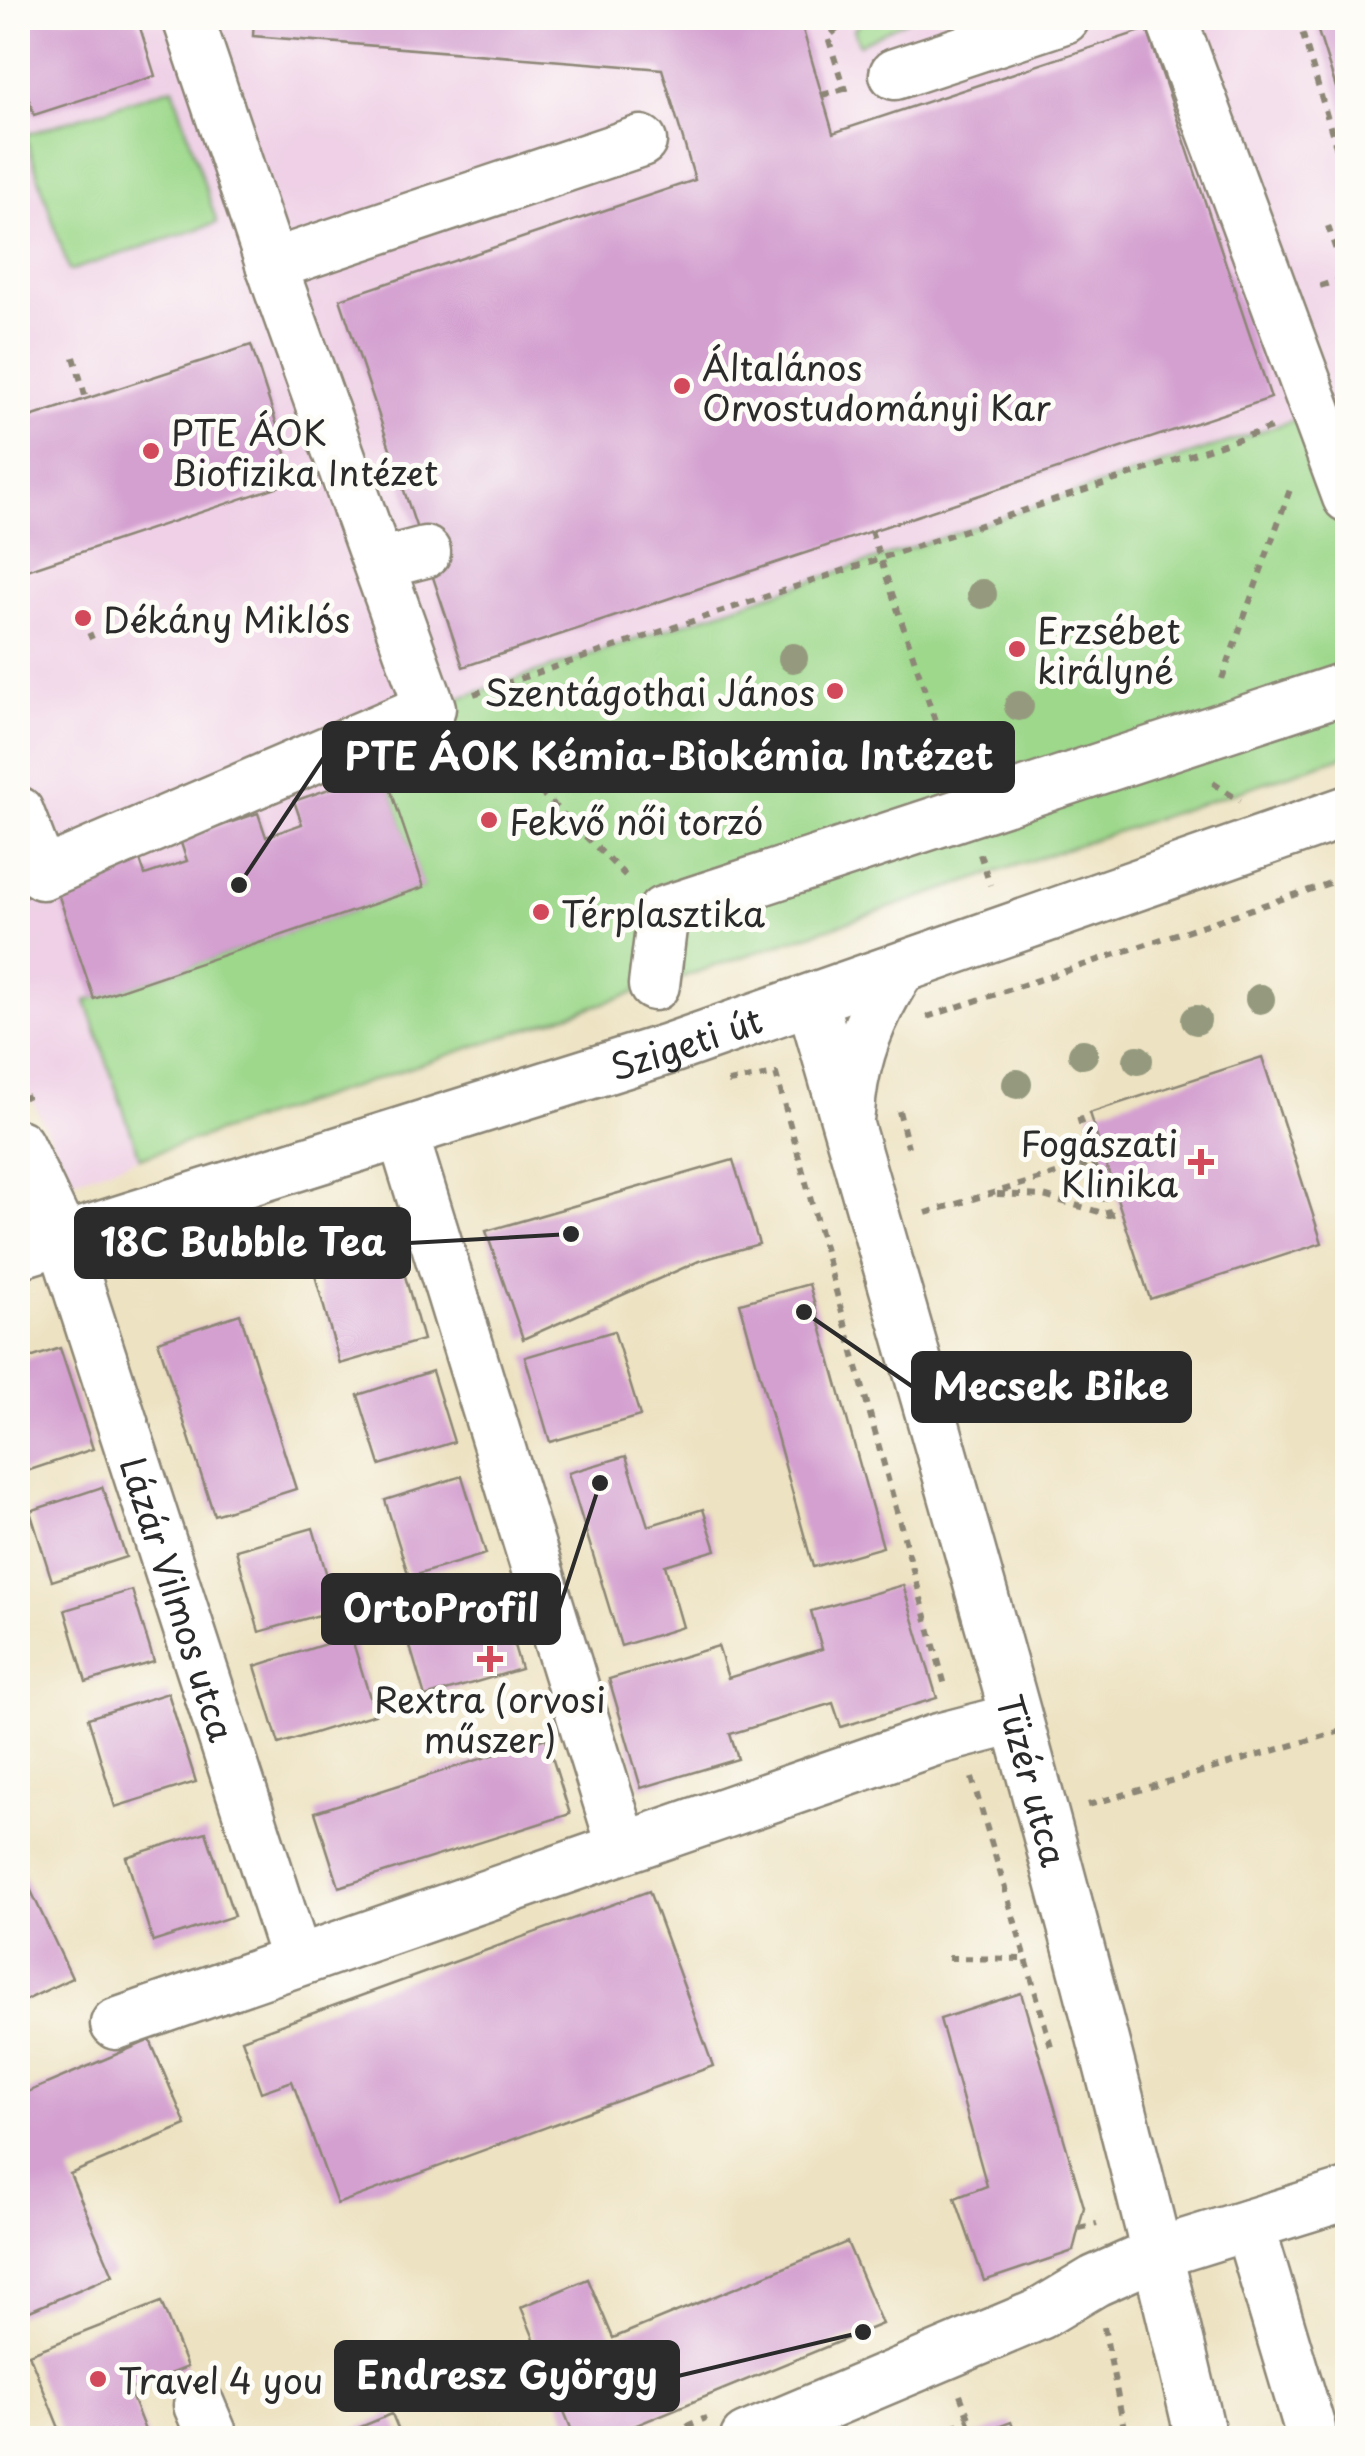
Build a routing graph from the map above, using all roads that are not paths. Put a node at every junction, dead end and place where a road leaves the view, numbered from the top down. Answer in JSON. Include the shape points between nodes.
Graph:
{"nodes":[{"id":1,"x":188,"y":18,"type":"edge"},
{"id":2,"x":1064,"y":18,"type":"edge"},
{"id":3,"x":1172,"y":18,"type":"edge"},
{"id":4,"x":895,"y":74,"type":"dead end"},
{"id":5,"x":641,"y":141,"type":"dead end"},
{"id":6,"x":276,"y":278,"type":"junction"},
{"id":7,"x":1330,"y":420,"type":"edge"},
{"id":8,"x":1348,"y":497,"type":"edge"},
{"id":9,"x":1348,"y":688,"type":"edge"},
{"id":10,"x":440,"y":705,"type":"junction"},
{"id":11,"x":1348,"y":810,"type":"edge"},
{"id":12,"x":18,"y":812,"type":"edge"},
{"id":13,"x":900,"y":969,"type":"junction"},
{"id":14,"x":654,"y":986,"type":"dead end"},
{"id":15,"x":812,"y":1000,"type":"junction"},
{"id":16,"x":848,"y":1125,"type":"junction"},
{"id":17,"x":403,"y":1136,"type":"junction"},
{"id":18,"x":18,"y":1145,"type":"edge"},
{"id":19,"x":40,"y":1245,"type":"edge"},
{"id":20,"x":1014,"y":1719,"type":"junction"},
{"id":21,"x":623,"y":1848,"type":"junction"},
{"id":22,"x":296,"y":1960,"type":"junction"},
{"id":23,"x":116,"y":2024,"type":"dead end"},
{"id":24,"x":1347,"y":2196,"type":"edge"},
{"id":25,"x":1249,"y":2225,"type":"junction"},
{"id":26,"x":1158,"y":2253,"type":"junction"},
{"id":27,"x":1310,"y":2429,"type":"dead end"},
{"id":28,"x":774,"y":2433,"type":"edge"},
{"id":29,"x":1202,"y":2438,"type":"edge"}],
"edges":[{"from":1,"to":6,"type":"street"},
{"from":2,"to":4,"type":"street"},
{"from":3,"to":7,"type":"street"},
{"from":5,"to":6,"type":"street"},
{"from":6,"to":10,"type":"street"},
{"from":6,"to":10,"type":"street","via":[[317,309],[413,555]]},
{"from":7,"to":8,"type":"street"},
{"from":9,"to":14,"type":"street","via":[[663,912]]},
{"from":10,"to":12,"type":"street","via":[[42,874]]},
{"from":11,"to":13,"type":"street","name":"Szigeti út"},
{"from":13,"to":15,"type":"street","name":"Szigeti út"},
{"from":13,"to":16,"type":"street","name":"Tüzér utca","via":[[874,1008]]},
{"from":15,"to":16,"type":"street","name":"Tüzér utca"},
{"from":15,"to":17,"type":"street","name":"Szigeti út"},
{"from":16,"to":20,"type":"street","name":"Tüzér utca"},
{"from":17,"to":19,"type":"street","name":"Szigeti út"},
{"from":17,"to":21,"type":"street"},
{"from":18,"to":19,"type":"street","name":"Lázár Vilmos utca"},
{"from":19,"to":22,"type":"street","name":"Lázár Vilmos utca"},
{"from":20,"to":21,"type":"street"},
{"from":20,"to":26,"type":"street","name":"Tüzér utca"},
{"from":21,"to":22,"type":"street"},
{"from":22,"to":23,"type":"street"},
{"from":24,"to":25,"type":"street"},
{"from":25,"to":26,"type":"street"},
{"from":25,"to":27,"type":"street"},
{"from":26,"to":28,"type":"street","via":[[1040,2314]]},
{"from":26,"to":29,"type":"street","name":"Tüzér utca"}]}
